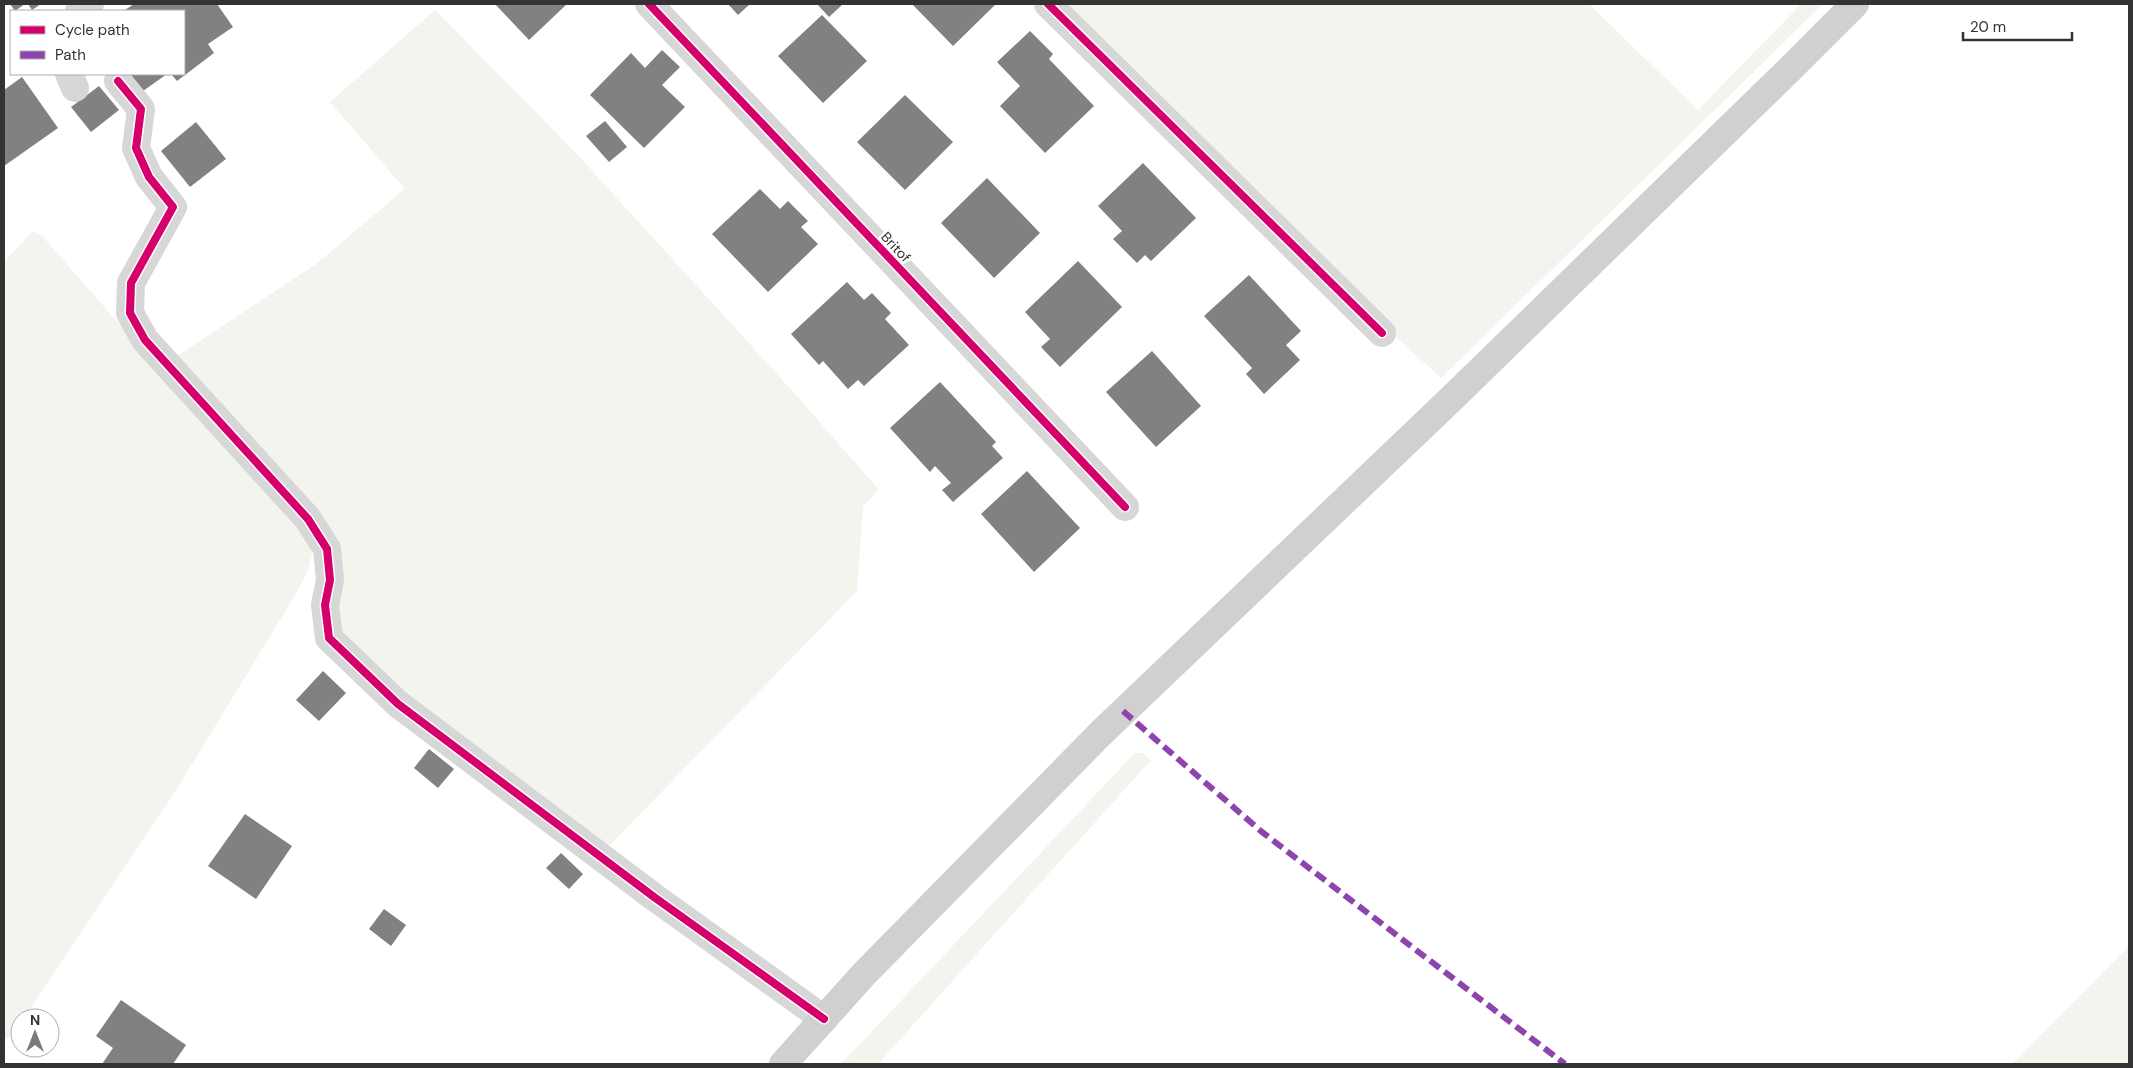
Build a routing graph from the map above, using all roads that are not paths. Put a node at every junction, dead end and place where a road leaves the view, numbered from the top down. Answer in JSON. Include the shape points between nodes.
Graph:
{"nodes":[{"id":1,"x":648,"y":4,"type":"edge"},
{"id":2,"x":1048,"y":4,"type":"edge"},
{"id":3,"x":1855,"y":4,"type":"edge"},
{"id":4,"x":118,"y":81,"type":"dead end"},
{"id":5,"x":1382,"y":333,"type":"dead end"},
{"id":6,"x":1125,"y":506,"type":"dead end"},
{"id":7,"x":824,"y":1019,"type":"junction"},
{"id":8,"x":783,"y":1064,"type":"edge"}],
"edges":[{"from":1,"to":6,"type":"street","name":"Britof"},
{"from":2,"to":5,"type":"street"},
{"from":3,"to":7,"type":"main road","via":[[1450,401],[1112,722],[864,974]]},
{"from":4,"to":7,"type":"street","via":[[141,109],[136,148],[149,177],[173,207],[131,283],[130,313],[145,340],[308,519],[327,549],[330,580],[325,605],[329,638],[398,704],[654,897]]},
{"from":7,"to":8,"type":"main road"}]}
